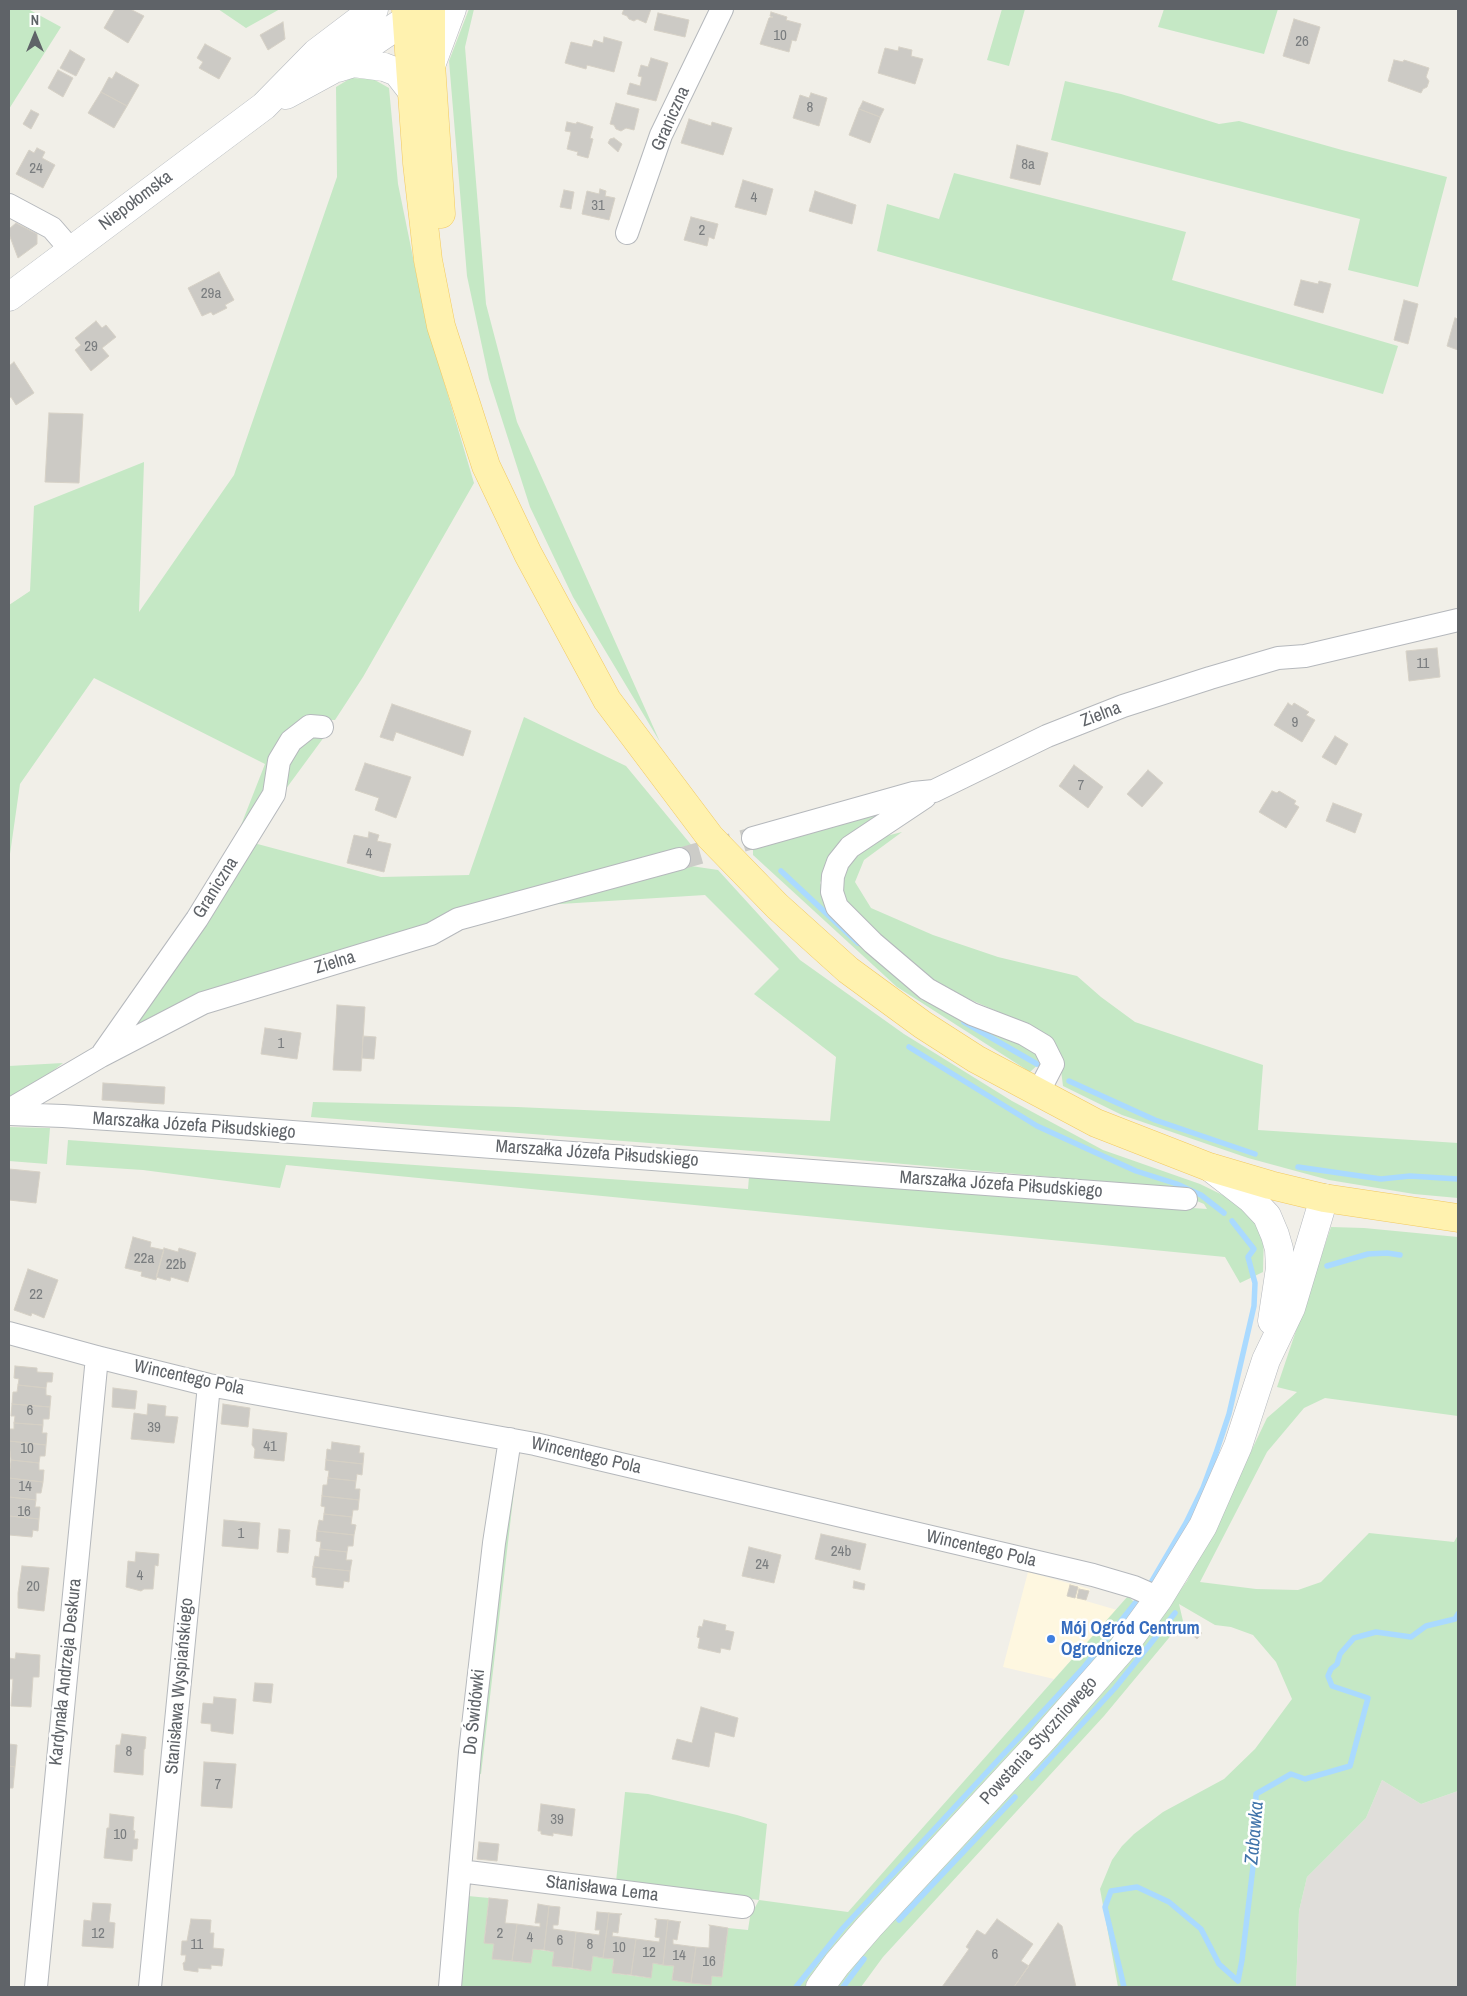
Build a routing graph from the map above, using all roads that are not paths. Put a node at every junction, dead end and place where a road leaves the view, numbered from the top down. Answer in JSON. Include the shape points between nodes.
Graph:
{"nodes":[{"id":1,"x":374,"y":9,"type":"edge"},
{"id":2,"x":431,"y":9,"type":"edge"},
{"id":3,"x":452,"y":9,"type":"edge"},
{"id":4,"x":722,"y":9,"type":"edge"},
{"id":5,"x":411,"y":12,"type":"edge"},
{"id":6,"x":431,"y":64,"type":"junction"},
{"id":7,"x":332,"y":70,"type":"junction"},
{"id":8,"x":411,"y":90,"type":"junction"},
{"id":9,"x":264,"y":106,"type":"junction"},
{"id":10,"x":9,"y":205,"type":"edge"},
{"id":11,"x":627,"y":233,"type":"dead end"},
{"id":12,"x":70,"y":250,"type":"junction"},
{"id":13,"x":9,"y":297,"type":"edge"},
{"id":14,"x":528,"y":554,"type":"junction"},
{"id":15,"x":1458,"y":620,"type":"edge"},
{"id":16,"x":322,"y":727,"type":"dead end"},
{"id":17,"x":934,"y":791,"type":"junction"},
{"id":18,"x":754,"y":838,"type":"tunnel mouth"},
{"id":19,"x":679,"y":859,"type":"tunnel mouth"},
{"id":20,"x":101,"y":1056,"type":"junction"},
{"id":21,"x":1038,"y":1093,"type":"junction"},
{"id":22,"x":9,"y":1110,"type":"edge"},
{"id":23,"x":9,"y":1114,"type":"edge"},
{"id":24,"x":1209,"y":1167,"type":"junction"},
{"id":25,"x":1324,"y":1198,"type":"junction"},
{"id":26,"x":1186,"y":1199,"type":"dead end"},
{"id":27,"x":1458,"y":1218,"type":"edge"},
{"id":28,"x":9,"y":1333,"type":"edge"},
{"id":29,"x":97,"y":1357,"type":"junction"},
{"id":30,"x":1266,"y":1360,"type":"junction"},
{"id":31,"x":209,"y":1384,"type":"junction"},
{"id":32,"x":510,"y":1439,"type":"junction"},
{"id":33,"x":1160,"y":1598,"type":"junction"},
{"id":34,"x":460,"y":1871,"type":"junction"},
{"id":35,"x":743,"y":1907,"type":"dead end"},
{"id":36,"x":36,"y":1987,"type":"edge"},
{"id":37,"x":150,"y":1987,"type":"edge"},
{"id":38,"x":450,"y":1987,"type":"edge"},
{"id":39,"x":820,"y":1987,"type":"edge"}],
"edges":[{"from":1,"to":9,"type":"main road","name":"Niepołomska","via":[[316,53]]},
{"from":2,"to":6,"type":"main road"},
{"from":3,"to":6,"type":"main road"},
{"from":4,"to":11,"type":"street","name":"Graniczna","via":[[661,135]]},
{"from":5,"to":7,"type":"main road","name":"Niepołomska"},
{"from":5,"to":8,"type":"main road"},
{"from":6,"to":14,"type":"main road","via":[[441,215],[456,309]]},
{"from":7,"to":8,"type":"main road","via":[[354,63],[384,67],[397,72]]},
{"from":7,"to":9,"type":"main road","name":"Niepołomska"},
{"from":8,"to":14,"type":"main road","via":[[428,260],[441,326],[486,466]]},
{"from":9,"to":12,"type":"main road","name":"Niepołomska"},
{"from":10,"to":12,"type":"street","via":[[52,228]]},
{"from":12,"to":13,"type":"main road","name":"Niepołomska"},
{"from":14,"to":21,"type":"main road","via":[[608,700],[710,837],[777,906],[848,970],[922,1025]]},
{"from":15,"to":17,"type":"street","name":"Zielna","via":[[1306,656],[1278,658],[1123,706],[1047,736]]},
{"from":16,"to":20,"type":"street","name":"Graniczna","via":[[310,726],[290,741],[279,761],[274,794],[197,919]]},
{"from":17,"to":18,"type":"street","name":"Zielna","via":[[912,793]]},
{"from":17,"to":21,"type":"street","via":[[850,847],[838,862],[833,876],[832,892],[837,907],[927,989],[972,1014],[1024,1034],[1044,1046],[1053,1064]]},
{"from":19,"to":20,"type":"street","name":"Zielna","via":[[458,919],[431,934],[204,1003]]},
{"from":20,"to":22,"type":"street","name":"Zielna"},
{"from":21,"to":24,"type":"main road","via":[[1096,1123]]},
{"from":23,"to":26,"type":"street","name":"Marszałka Józefa Piłsudskiego","via":[[212,1126]]},
{"from":24,"to":25,"type":"main road"},
{"from":24,"to":30,"type":"main road","name":"Powstania Styczniowego","via":[[1262,1210],[1275,1235],[1280,1268]]},
{"from":25,"to":27,"type":"main road"},
{"from":25,"to":30,"type":"main road","name":"Powstania Styczniowego","via":[[1291,1308]]},
{"from":28,"to":29,"type":"street","name":"Wincentego Pola"},
{"from":29,"to":31,"type":"street","name":"Wincentego Pola"},
{"from":29,"to":36,"type":"street","name":"Kardynała Andrzeja Deskura"},
{"from":30,"to":33,"type":"main road","name":"Powstania Styczniowego","via":[[1238,1446],[1203,1526]]},
{"from":31,"to":32,"type":"street","name":"Wincentego Pola"},
{"from":31,"to":37,"type":"street","name":"Stanisława Wyspiańskiego"},
{"from":32,"to":33,"type":"street","name":"Wincentego Pola","via":[[1093,1575]]},
{"from":32,"to":34,"type":"street","name":"Do Świdówki","via":[[470,1752]]},
{"from":33,"to":39,"type":"main road","name":"Powstania Styczniowego","via":[[1122,1649],[869,1927]]},
{"from":34,"to":35,"type":"street","name":"Stanisława Lema"},
{"from":34,"to":38,"type":"street","name":"Do Świdówki"}]}
